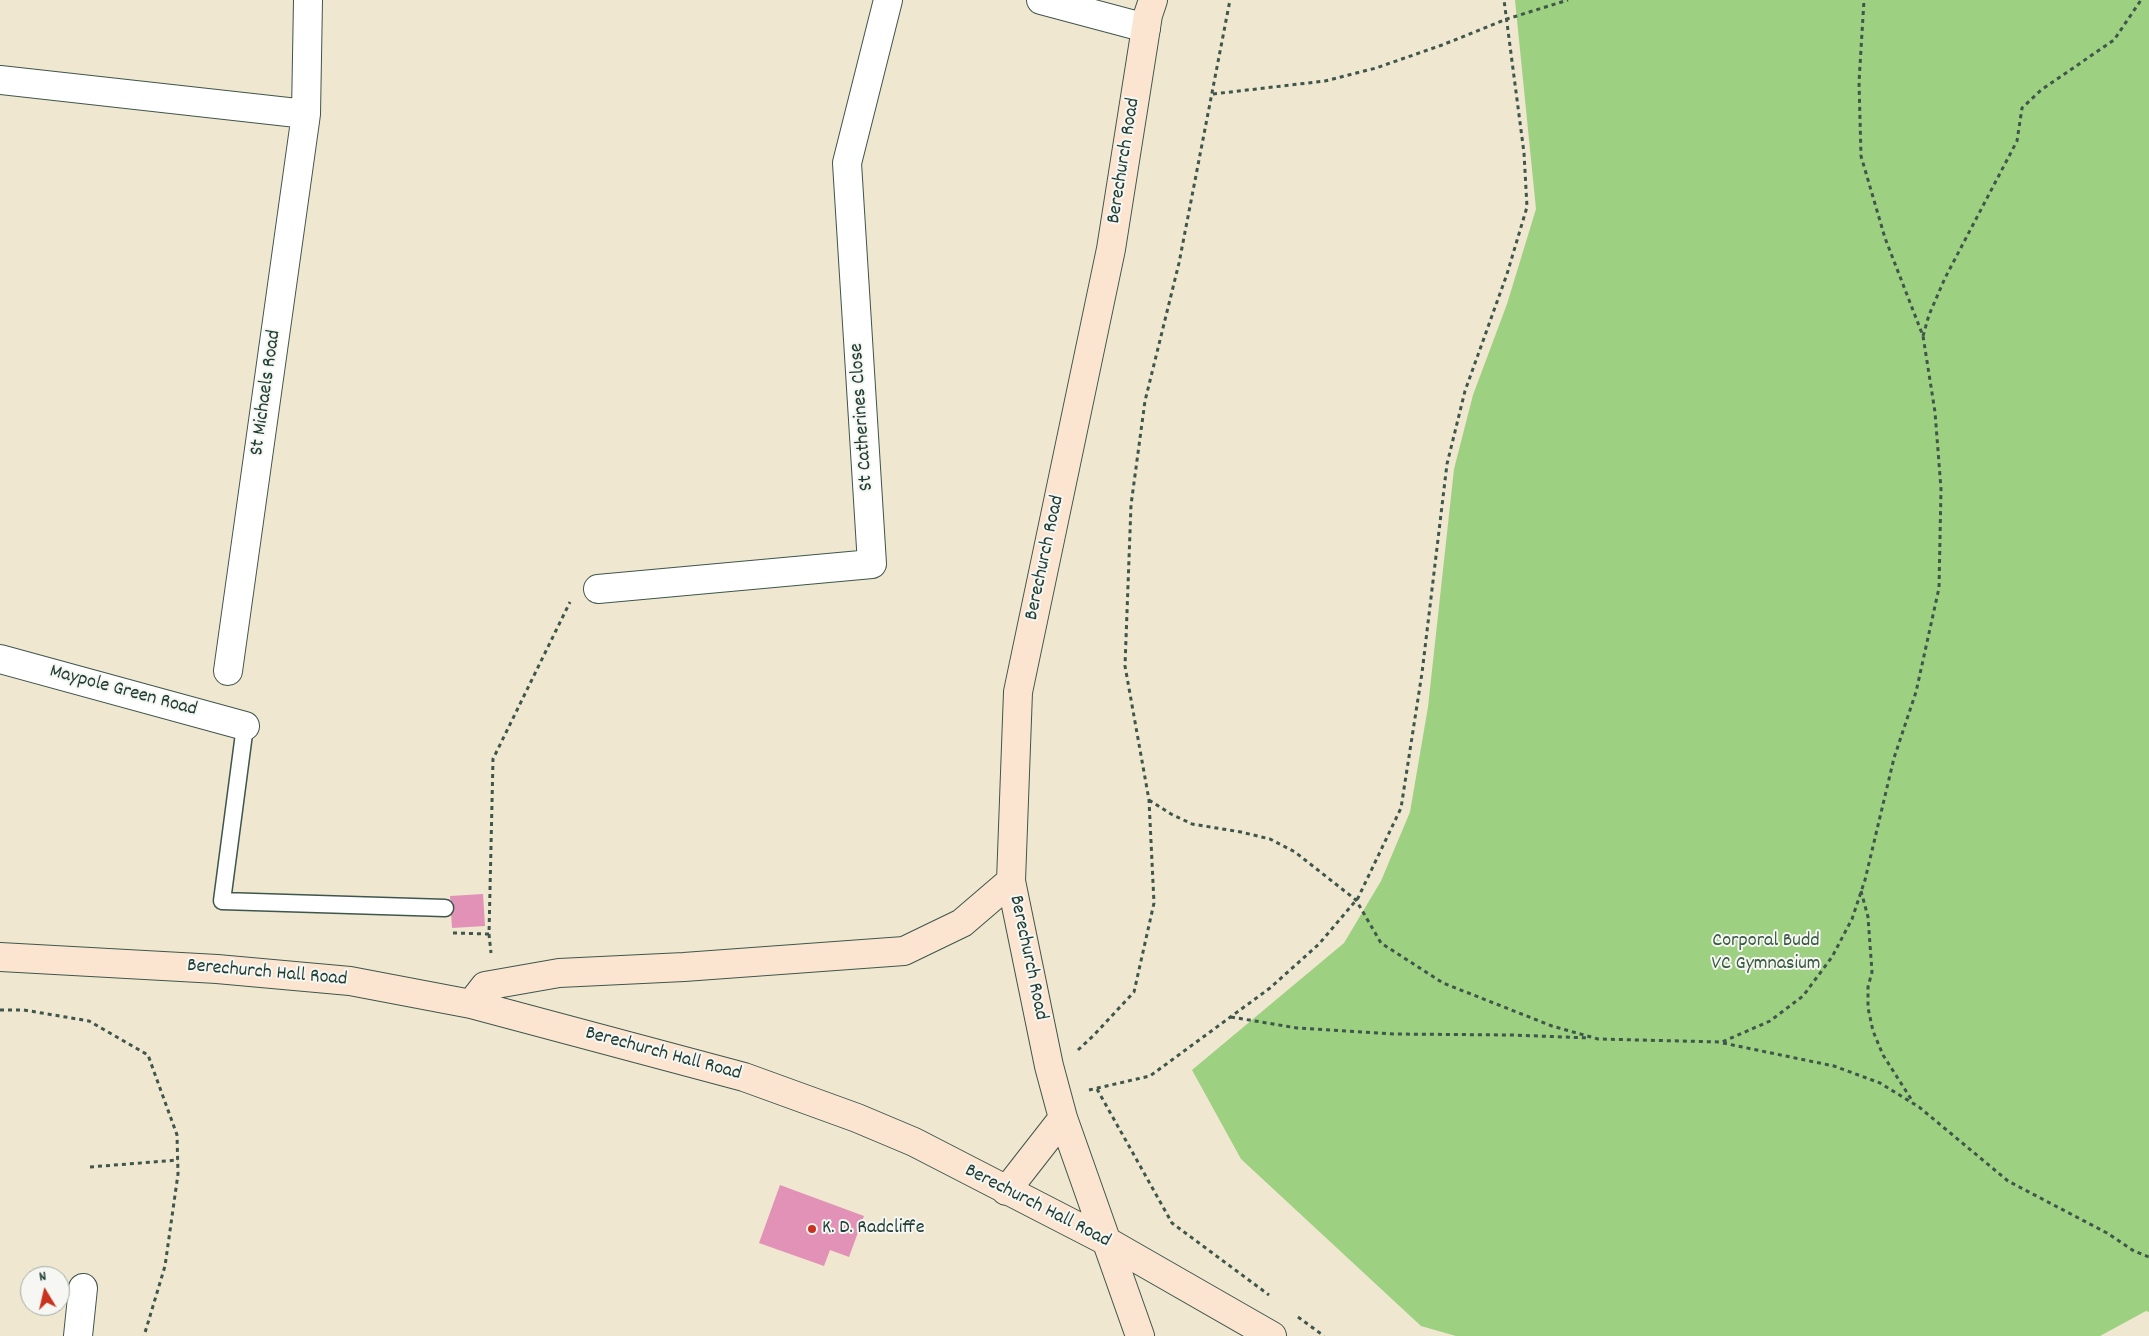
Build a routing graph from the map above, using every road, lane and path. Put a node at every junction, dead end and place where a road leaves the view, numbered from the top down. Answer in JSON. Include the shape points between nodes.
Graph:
{"nodes":[{"id":1,"x":308,"y":0,"type":"edge"},
{"id":2,"x":888,"y":0,"type":"edge"},
{"id":3,"x":1041,"y":0,"type":"edge"},
{"id":4,"x":1153,"y":0,"type":"edge"},
{"id":5,"x":1230,"y":0,"type":"edge"},
{"id":6,"x":1504,"y":0,"type":"edge"},
{"id":7,"x":1568,"y":0,"type":"edge"},
{"id":8,"x":1864,"y":0,"type":"edge"},
{"id":9,"x":2141,"y":0,"type":"edge"},
{"id":10,"x":1507,"y":19,"type":"junction"},
{"id":11,"x":1146,"y":28,"type":"junction"},
{"id":12,"x":0,"y":80,"type":"edge"},
{"id":13,"x":1213,"y":94,"type":"junction"},
{"id":14,"x":306,"y":114,"type":"junction"},
{"id":15,"x":1922,"y":336,"type":"junction"},
{"id":16,"x":598,"y":589,"type":"joint"},
{"id":17,"x":0,"y":659,"type":"edge"},
{"id":18,"x":228,"y":671,"type":"dead end"},
{"id":19,"x":245,"y":726,"type":"joint"},
{"id":20,"x":1149,"y":800,"type":"junction"},
{"id":21,"x":1011,"y":881,"type":"junction"},
{"id":22,"x":1861,"y":891,"type":"junction"},
{"id":23,"x":1356,"y":900,"type":"junction"},
{"id":24,"x":445,"y":908,"type":"joint"},
{"id":25,"x":0,"y":957,"type":"edge"},
{"id":26,"x":471,"y":1004,"type":"junction"},
{"id":27,"x":0,"y":1010,"type":"edge"},
{"id":28,"x":1231,"y":1017,"type":"junction"},
{"id":29,"x":1598,"y":1039,"type":"junction"},
{"id":30,"x":1722,"y":1042,"type":"junction"},
{"id":31,"x":1049,"y":1066,"type":"junction"},
{"id":32,"x":1097,"y":1089,"type":"junction"},
{"id":33,"x":1056,"y":1092,"type":"junction"},
{"id":34,"x":1914,"y":1104,"type":"junction"},
{"id":35,"x":1063,"y":1118,"type":"junction"},
{"id":36,"x":178,"y":1160,"type":"junction"},
{"id":37,"x":90,"y":1166,"type":"dead end"},
{"id":38,"x":1006,"y":1191,"type":"junction"},
{"id":39,"x":1108,"y":1242,"type":"junction"},
{"id":40,"x":2149,"y":1257,"type":"edge"},
{"id":41,"x":83,"y":1288,"type":"dead end"},
{"id":42,"x":1276,"y":1300,"type":"dead end"},
{"id":43,"x":1292,"y":1312,"type":"dead end"},
{"id":44,"x":78,"y":1336,"type":"edge"},
{"id":45,"x":144,"y":1336,"type":"edge"},
{"id":46,"x":1140,"y":1336,"type":"edge"},
{"id":47,"x":1272,"y":1336,"type":"edge"},
{"id":48,"x":1324,"y":1336,"type":"edge"}],
"edges":[{"from":1,"to":14,"type":"street","name":"St Michaels Road"},
{"from":2,"to":16,"type":"street","name":"St Catherines Close","via":[[847,164],[872,564]]},
{"from":3,"to":11,"type":"street"},
{"from":4,"to":11,"type":"street","name":"Berechurch Road"},
{"from":5,"to":13,"type":"path"},
{"from":6,"to":10,"type":"path"},
{"from":7,"to":10,"type":"path"},
{"from":8,"to":15,"type":"path","via":[[1859,82],[1861,156],[1885,238]]},
{"from":9,"to":15,"type":"path","via":[[2114,40],[2041,90],[2022,108],[2017,140],[1945,278]]},
{"from":10,"to":13,"type":"path","via":[[1376,68],[1325,81]]},
{"from":10,"to":23,"type":"path","via":[[1524,153],[1527,207],[1465,391],[1447,464],[1422,673],[1401,808]]},
{"from":11,"to":21,"type":"street","name":"Berechurch Road","via":[[1111,248],[1018,692]]},
{"from":12,"to":14,"type":"street"},
{"from":13,"to":20,"type":"path","via":[[1179,263],[1145,401],[1131,505],[1126,666]]},
{"from":14,"to":18,"type":"street","name":"St Michaels Road"},
{"from":15,"to":22,"type":"path","via":[[1935,412],[1941,489],[1938,588],[1916,692],[1894,758]]},
{"from":16,"to":24,"type":"path","via":[[580,582],[493,759],[489,934],[448,933]]},
{"from":17,"to":19,"type":"street","name":"Maypole Green Road"},
{"from":19,"to":24,"type":"lane","via":[[222,901]]},
{"from":20,"to":23,"type":"path","via":[[1192,824],[1241,832],[1270,840],[1295,852]]},
{"from":20,"to":31,"type":"path","via":[[1154,903],[1134,992],[1064,1062]]},
{"from":21,"to":26,"type":"street","via":[[962,923],[904,951],[559,973],[485,986]]},
{"from":21,"to":31,"type":"street","name":"Berechurch Road"},
{"from":22,"to":30,"type":"path","via":[[1852,919],[1832,957],[1803,996],[1770,1021]]},
{"from":22,"to":34,"type":"path","via":[[1868,918],[1872,972],[1868,1008],[1873,1031],[1883,1055]]},
{"from":23,"to":28,"type":"path","via":[[1319,944],[1270,988]]},
{"from":23,"to":29,"type":"path","via":[[1381,943],[1443,982],[1524,1016]]},
{"from":25,"to":26,"type":"street","name":"Berechurch Hall Road","via":[[208,968],[350,981]]},
{"from":26,"to":38,"type":"street","name":"Berechurch Hall Road","via":[[744,1077],[906,1139]]},
{"from":27,"to":36,"type":"path","via":[[24,1010],[89,1021],[148,1055],[178,1135]]},
{"from":28,"to":29,"type":"path","via":[[1297,1028],[1394,1034]]},
{"from":28,"to":32,"type":"path","via":[[1150,1076]]},
{"from":29,"to":30,"type":"path"},
{"from":30,"to":34,"type":"path","via":[[1834,1066],[1880,1083]]},
{"from":31,"to":33,"type":"street","name":"Berechurch Road"},
{"from":32,"to":33,"type":"path"},
{"from":32,"to":42,"type":"path","via":[[1172,1223]]},
{"from":33,"to":35,"type":"street","name":"Berechurch Road"},
{"from":34,"to":40,"type":"path","via":[[2008,1181]]},
{"from":35,"to":38,"type":"street"},
{"from":35,"to":39,"type":"street","name":"Berechurch Road"},
{"from":36,"to":37,"type":"path"},
{"from":36,"to":45,"type":"path","via":[[165,1266]]},
{"from":38,"to":39,"type":"street","name":"Berechurch Hall Road"},
{"from":39,"to":46,"type":"street","name":"Berechurch Road"},
{"from":39,"to":47,"type":"street","name":"Berechurch Hall Road"},
{"from":41,"to":44,"type":"street"},
{"from":43,"to":48,"type":"path"}]}
